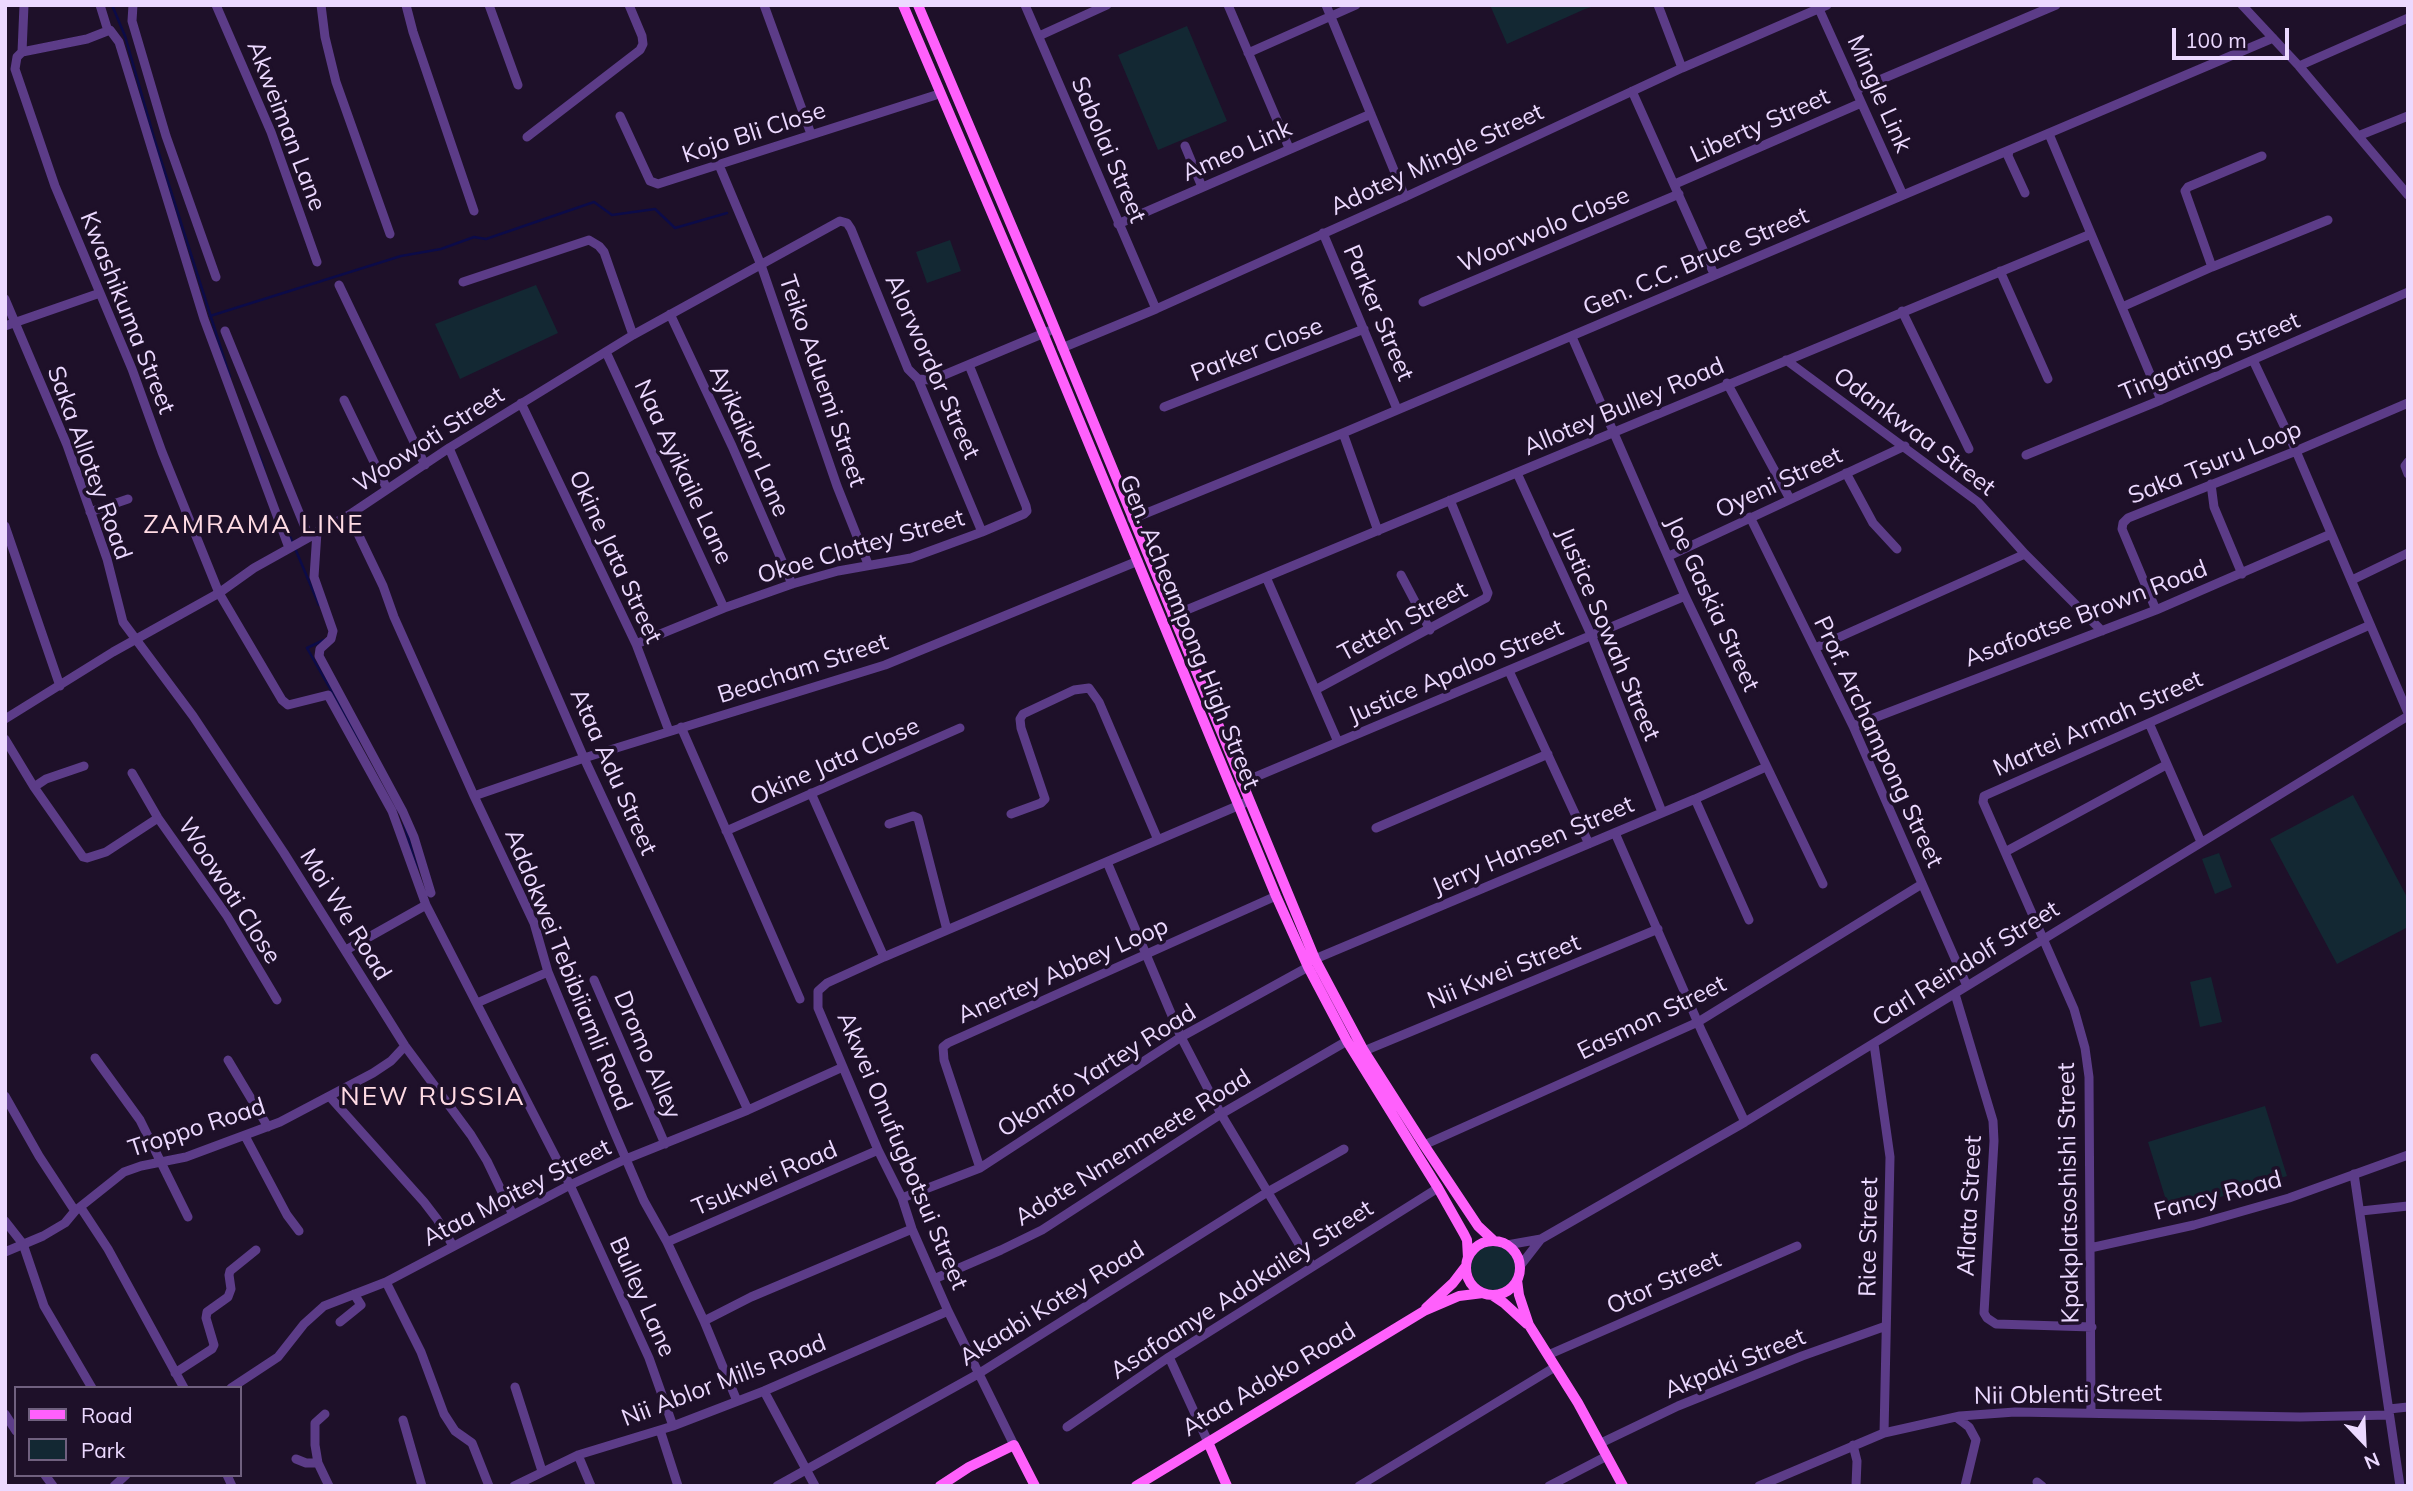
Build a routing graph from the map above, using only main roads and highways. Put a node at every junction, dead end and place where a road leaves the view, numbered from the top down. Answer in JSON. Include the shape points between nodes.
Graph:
{"nodes":[{"id":1,"x":903,"y":5,"type":"edge"},
{"id":2,"x":918,"y":5,"type":"edge"},
{"id":3,"x":1243,"y":803,"type":"junction"},
{"id":4,"x":1312,"y":963,"type":"junction"},
{"id":5,"x":1494,"y":1241,"type":"junction"},
{"id":6,"x":1467,"y":1262,"type":"junction"},
{"id":7,"x":1517,"y":1280,"type":"junction"},
{"id":8,"x":1487,"y":1294,"type":"junction"},
{"id":9,"x":1424,"y":1311,"type":"junction"},
{"id":10,"x":1529,"y":1325,"type":"junction"},
{"id":11,"x":1208,"y":1442,"type":"junction"},
{"id":12,"x":940,"y":1486,"type":"edge"},
{"id":13,"x":1035,"y":1486,"type":"edge"},
{"id":14,"x":1136,"y":1486,"type":"edge"},
{"id":15,"x":1227,"y":1486,"type":"edge"},
{"id":16,"x":1623,"y":1486,"type":"edge"}],
"edges":[{"from":1,"to":3,"type":"main road","name":"Gen. Acheampong High Street"},
{"from":2,"to":3,"type":"main road","name":"Gen. Acheampong High Street","via":[[1241,783]]},
{"from":3,"to":4,"type":"main road","name":"Gen. Acheampong High Street"},
{"from":3,"to":4,"type":"main road","name":"Gen. Acheampong High Street","via":[[1276,896]]},
{"from":4,"to":5,"type":"main road","name":"Gen. Acheampong High Street","via":[[1465,1209]]},
{"from":4,"to":6,"type":"main road","name":"Gen. Acheampong High Street","via":[[1347,1041],[1467,1240]]},
{"from":5,"to":6,"type":"main road","via":[[1478,1245]]},
{"from":5,"to":7,"type":"main road","via":[[1516,1252]]},
{"from":6,"to":8,"type":"main road","via":[[1470,1282]]},
{"from":6,"to":9,"type":"main road","name":"Ataa Adoko Road"},
{"from":7,"to":8,"type":"main road","via":[[1509,1290]]},
{"from":7,"to":10,"type":"main road"},
{"from":8,"to":9,"type":"main road","name":"Ataa Adoko Road","via":[[1460,1296]]},
{"from":8,"to":10,"type":"main road"},
{"from":9,"to":11,"type":"main road","name":"Ataa Adoko Road"},
{"from":10,"to":16,"type":"main road"},
{"from":11,"to":14,"type":"main road","name":"Ataa Adoko Road"},
{"from":11,"to":15,"type":"main road"},
{"from":12,"to":13,"type":"main road","name":"Akwei Onufugbotsui Street","via":[[1014,1445]]}]}
